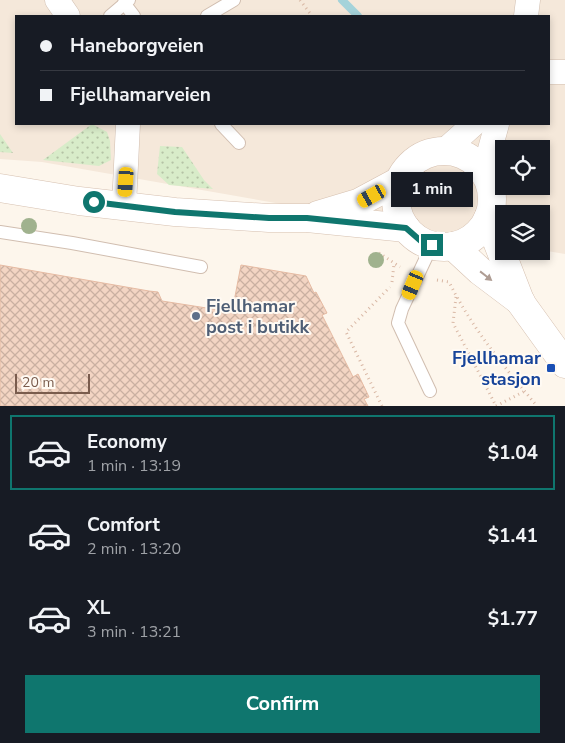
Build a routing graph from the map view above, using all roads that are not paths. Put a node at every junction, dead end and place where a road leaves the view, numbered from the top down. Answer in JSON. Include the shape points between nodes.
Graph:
{"nodes":[{"id":1,"x":57,"y":0,"type":"edge"},
{"id":2,"x":234,"y":0,"type":"edge"},
{"id":3,"x":528,"y":0,"type":"edge"},
{"id":4,"x":126,"y":2,"type":"edge"},
{"id":5,"x":67,"y":15,"type":"edge"},
{"id":6,"x":111,"y":15,"type":"edge"},
{"id":7,"x":133,"y":15,"type":"edge"},
{"id":8,"x":209,"y":15,"type":"edge"},
{"id":9,"x":526,"y":15,"type":"edge"},
{"id":10,"x":550,"y":72,"type":"edge"},
{"id":11,"x":565,"y":72,"type":"edge"},
{"id":12,"x":128,"y":125,"type":"edge"},
{"id":13,"x":222,"y":125,"type":"edge"},
{"id":14,"x":473,"y":125,"type":"edge"},
{"id":15,"x":497,"y":125,"type":"edge"},
{"id":16,"x":239,"y":143,"type":"dead end"},
{"id":17,"x":445,"y":150,"type":"junction"},
{"id":18,"x":484,"y":171,"type":"junction"},
{"id":19,"x":399,"y":181,"type":"junction"},
{"id":20,"x":0,"y":188,"type":"edge"},
{"id":21,"x":124,"y":206,"type":"junction"},
{"id":22,"x":307,"y":218,"type":"junction"},
{"id":23,"x":488,"y":218,"type":"junction"},
{"id":24,"x":406,"y":228,"type":"junction"},
{"id":25,"x":0,"y":232,"type":"edge"},
{"id":26,"x":442,"y":246,"type":"junction"},
{"id":27,"x":201,"y":267,"type":"dead end"},
{"id":28,"x":521,"y":303,"type":"junction"},
{"id":29,"x":565,"y":364,"type":"edge"},
{"id":30,"x":430,"y":391,"type":"dead end"}],
"edges":[{"from":1,"to":5,"type":"street"},
{"from":2,"to":8,"type":"lane"},
{"from":3,"to":9,"type":"street"},
{"from":4,"to":6,"type":"lane"},
{"from":4,"to":7,"type":"lane"},
{"from":10,"to":11,"type":"street"},
{"from":12,"to":21,"type":"street"},
{"from":13,"to":16,"type":"lane"},
{"from":14,"to":17,"type":"street"},
{"from":15,"to":18,"type":"street"},
{"from":17,"to":18,"type":"main road","via":[[466,156]]},
{"from":17,"to":19,"type":"main road","via":[[417,158]]},
{"from":18,"to":23,"type":"main road","via":[[492,195]]},
{"from":19,"to":22,"type":"main road","via":[[358,204]]},
{"from":19,"to":24,"type":"main road","via":[[395,195],[396,210]]},
{"from":20,"to":21,"type":"main road"},
{"from":21,"to":22,"type":"main road","via":[[184,213]]},
{"from":22,"to":24,"type":"main road"},
{"from":23,"to":26,"type":"main road","via":[[472,238]]},
{"from":23,"to":28,"type":"main road"},
{"from":24,"to":26,"type":"main road","via":[[422,242]]},
{"from":25,"to":27,"type":"lane"},
{"from":26,"to":28,"type":"main road","one_way":true},
{"from":26,"to":30,"type":"lane","via":[[402,309],[398,323]]},
{"from":28,"to":29,"type":"main road"}]}
